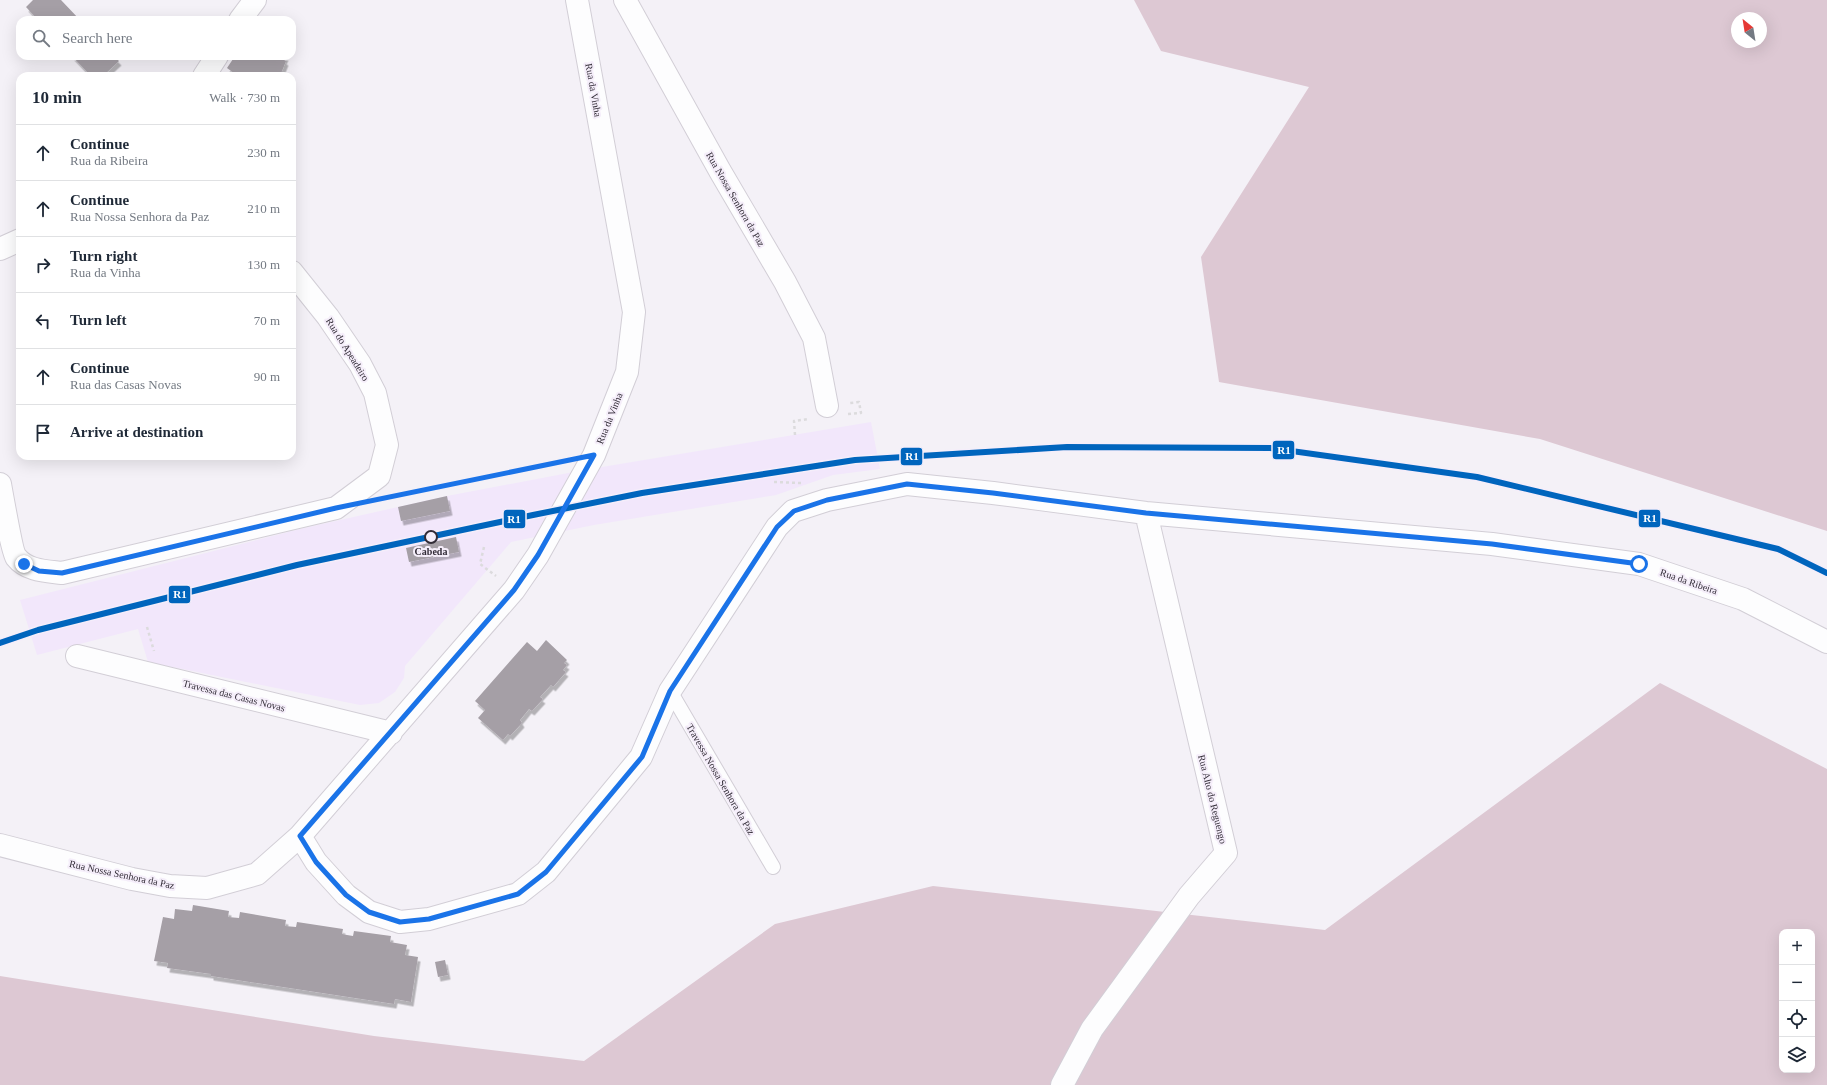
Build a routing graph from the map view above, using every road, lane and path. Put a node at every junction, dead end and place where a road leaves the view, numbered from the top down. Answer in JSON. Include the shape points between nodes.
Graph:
{"nodes":[{"id":1,"x":255,"y":0,"type":"edge"},
{"id":2,"x":577,"y":0,"type":"edge"},
{"id":3,"x":625,"y":0,"type":"edge"},
{"id":4,"x":243,"y":16,"type":"edge"},
{"id":5,"x":214,"y":60,"type":"edge"},
{"id":6,"x":207,"y":72,"type":"edge"},
{"id":7,"x":16,"y":242,"type":"edge"},
{"id":8,"x":0,"y":249,"type":"edge"},
{"id":9,"x":296,"y":277,"type":"edge"},
{"id":10,"x":826,"y":406,"type":"dead end"},
{"id":11,"x":594,"y":455,"type":"junction"},
{"id":12,"x":0,"y":484,"type":"edge"},
{"id":13,"x":390,"y":497,"type":"dead end"},
{"id":14,"x":1146,"y":513,"type":"junction"},
{"id":15,"x":484,"y":547,"type":"dead end"},
{"id":16,"x":514,"y":590,"type":"junction"},
{"id":17,"x":1827,"y":642,"type":"edge"},
{"id":18,"x":77,"y":656,"type":"dead end"},
{"id":19,"x":670,"y":691,"type":"junction"},
{"id":20,"x":390,"y":733,"type":"junction"},
{"id":21,"x":300,"y":836,"type":"junction"},
{"id":22,"x":0,"y":845,"type":"edge"},
{"id":23,"x":773,"y":867,"type":"dead end"},
{"id":24,"x":1062,"y":1085,"type":"edge"}],
"edges":[{"from":1,"to":4,"type":"street"},
{"from":2,"to":11,"type":"street","name":"Rua da Vinha","via":[[634,312],[627,372]]},
{"from":3,"to":10,"type":"street","name":"Rua Nossa Senhora da Paz","via":[[785,282],[814,338]]},
{"from":5,"to":6,"type":"street"},
{"from":7,"to":8,"type":"street"},
{"from":9,"to":12,"type":"street","name":"Rua do Apeadeiro","via":[[328,317],[360,364],[375,393],[387,445],[378,476],[336,508],[62,573],[39,571],[24,564],[15,556]]},
{"from":11,"to":13,"type":"path"},
{"from":11,"to":16,"type":"street","name":"Rua da Vinha","via":[[538,555]]},
{"from":14,"to":17,"type":"street","name":"Rua da Ribeira","via":[[1492,544],[1639,564],[1743,599]]},
{"from":14,"to":19,"type":"street","name":"Rua da Ribeira","via":[[907,484],[827,500],[794,511],[777,527]]},
{"from":14,"to":24,"type":"street","name":"Rua Alto do Reguengo","via":[[1226,853],[1189,896],[1092,1029]]},
{"from":15,"to":16,"type":"path","via":[[480,564]]},
{"from":16,"to":20,"type":"street","name":"Rua da Vinha"},
{"from":18,"to":20,"type":"street","name":"Travessa das Casas Novas"},
{"from":19,"to":21,"type":"street","via":[[642,757],[546,872],[518,894],[429,919],[400,922],[369,912],[346,895],[316,862]]},
{"from":19,"to":23,"type":"lane","name":"Travessa Nossa Senhora da Paz"},
{"from":20,"to":21,"type":"street","name":"Rua da Vinha"},
{"from":21,"to":22,"type":"street","name":"Rua Nossa Senhora da Paz","via":[[257,874],[207,888],[170,886],[132,879]]}]}
